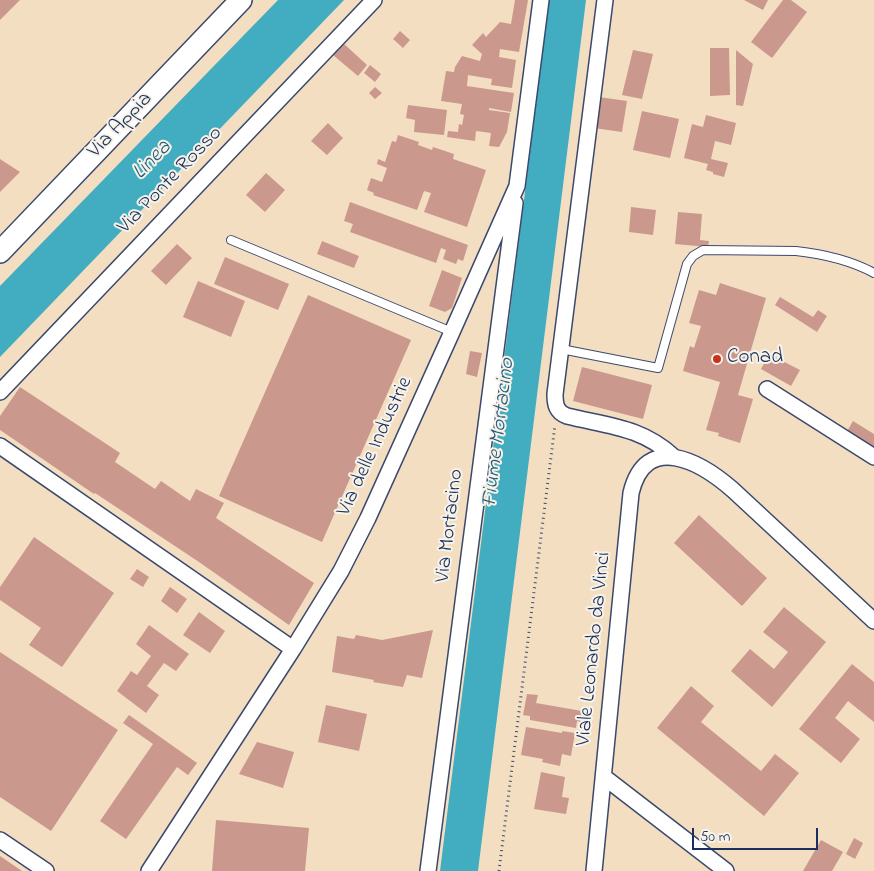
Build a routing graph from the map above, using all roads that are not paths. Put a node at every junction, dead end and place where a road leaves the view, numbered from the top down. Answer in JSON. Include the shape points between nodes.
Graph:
{"nodes":[{"id":1,"x":241,"y":0,"type":"edge"},
{"id":2,"x":374,"y":0,"type":"edge"},
{"id":3,"x":541,"y":0,"type":"edge"},
{"id":4,"x":604,"y":0,"type":"edge"},
{"id":5,"x":518,"y":186,"type":"junction"},
{"id":6,"x":231,"y":240,"type":"dead end"},
{"id":7,"x":0,"y":252,"type":"edge"},
{"id":8,"x":874,"y":273,"type":"edge"},
{"id":9,"x":452,"y":332,"type":"junction"},
{"id":10,"x":561,"y":349,"type":"junction"},
{"id":11,"x":767,"y":389,"type":"dead end"},
{"id":12,"x":0,"y":392,"type":"edge"},
{"id":13,"x":0,"y":446,"type":"edge"},
{"id":14,"x":674,"y":457,"type":"junction"},
{"id":15,"x":874,"y":457,"type":"edge"},
{"id":16,"x":874,"y":621,"type":"edge"},
{"id":17,"x":293,"y":650,"type":"junction"},
{"id":18,"x":604,"y":777,"type":"junction"},
{"id":19,"x":0,"y":840,"type":"edge"},
{"id":20,"x":46,"y":871,"type":"edge"},
{"id":21,"x":149,"y":871,"type":"edge"},
{"id":22,"x":428,"y":871,"type":"edge"},
{"id":23,"x":594,"y":871,"type":"edge"},
{"id":24,"x":726,"y":871,"type":"edge"}],
"edges":[{"from":1,"to":7,"type":"main road","name":"Via Appia"},
{"from":2,"to":12,"type":"street","name":"Via Ponte Rosso"},
{"from":3,"to":5,"type":"street","name":"Via delle Industrie"},
{"from":4,"to":10,"type":"street"},
{"from":5,"to":9,"type":"street","name":"Via delle Industrie"},
{"from":5,"to":22,"type":"street","name":"Via Mortacino"},
{"from":6,"to":9,"type":"lane"},
{"from":8,"to":10,"type":"lane","via":[[848,261],[810,252],[703,250],[688,264],[658,368]]},
{"from":9,"to":17,"type":"street","name":"Via delle Industrie","via":[[361,531],[328,594]]},
{"from":10,"to":14,"type":"street","via":[[555,394],[560,412],[635,432]]},
{"from":11,"to":15,"type":"street"},
{"from":13,"to":17,"type":"street"},
{"from":14,"to":16,"type":"street","via":[[708,471],[725,484]]},
{"from":14,"to":18,"type":"street","name":"Viale Leonardo da Vinci","via":[[660,457],[648,462],[632,488]]},
{"from":17,"to":21,"type":"street","name":"Via delle Industrie"},
{"from":18,"to":23,"type":"street","name":"Viale Leonardo da Vinci"},
{"from":18,"to":24,"type":"street"},
{"from":19,"to":20,"type":"street"}]}
